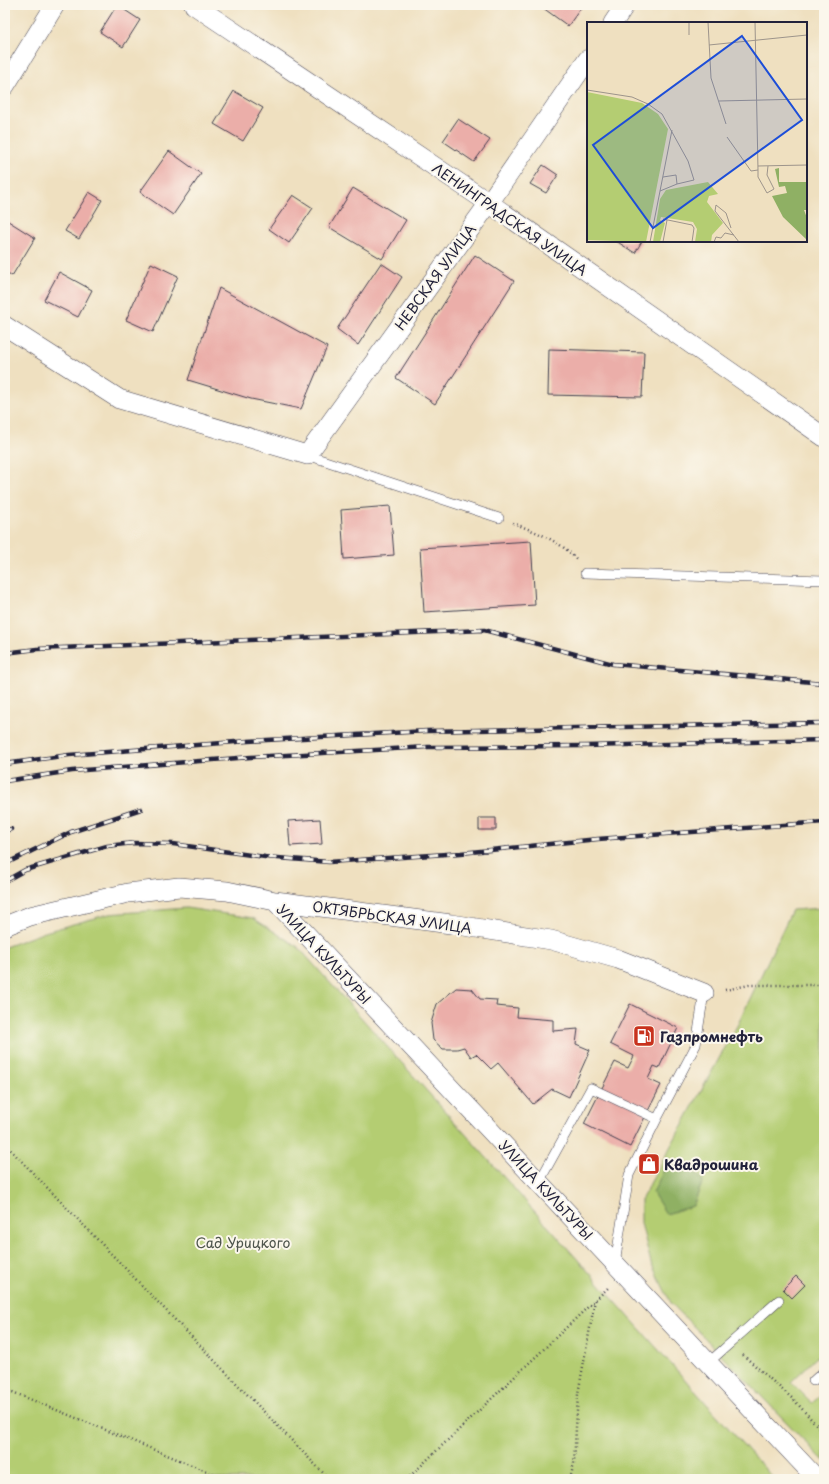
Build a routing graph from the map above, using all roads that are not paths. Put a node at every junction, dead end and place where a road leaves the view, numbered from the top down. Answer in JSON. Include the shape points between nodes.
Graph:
{"nodes":[{"id":1,"x":55,"y":5,"type":"edge"},
{"id":2,"x":194,"y":5,"type":"edge"},
{"id":3,"x":625,"y":5,"type":"edge"},
{"id":4,"x":614,"y":22,"type":"edge"},
{"id":5,"x":587,"y":60,"type":"edge"},
{"id":6,"x":5,"y":86,"type":"edge"},
{"id":7,"x":489,"y":203,"type":"junction"},
{"id":8,"x":5,"y":326,"type":"edge"},
{"id":9,"x":824,"y":437,"type":"edge"},
{"id":10,"x":307,"y":454,"type":"junction"},
{"id":11,"x":499,"y":518,"type":"road end"},
{"id":12,"x":585,"y":573,"type":"road end"},
{"id":13,"x":824,"y":580,"type":"edge"},
{"id":14,"x":275,"y":901,"type":"junction"},
{"id":15,"x":5,"y":926,"type":"edge"},
{"id":16,"x":704,"y":993,"type":"joint"},
{"id":17,"x":657,"y":1119,"type":"junction"},
{"id":18,"x":539,"y":1182,"type":"junction"},
{"id":19,"x":619,"y":1268,"type":"junction"},
{"id":20,"x":779,"y":1300,"type":"dead end"},
{"id":21,"x":708,"y":1363,"type":"junction"},
{"id":22,"x":824,"y":1371,"type":"edge"},
{"id":23,"x":813,"y":1381,"type":"dead end"},
{"id":24,"x":817,"y":1479,"type":"edge"}],
"edges":[{"from":1,"to":6,"type":"street"},
{"from":2,"to":7,"type":"street","name":"ЛЕНИНГРАДСКАЯ УЛИЦА"},
{"from":3,"to":4,"type":"street"},
{"from":5,"to":7,"type":"street","name":"НЕВСКАЯ УЛИЦА"},
{"from":7,"to":9,"type":"street","name":"ЛЕНИНГРАДСКАЯ УЛИЦА"},
{"from":7,"to":10,"type":"street","name":"НЕВСКАЯ УЛИЦА"},
{"from":8,"to":10,"type":"street","via":[[119,399]]},
{"from":10,"to":11,"type":"lane"},
{"from":12,"to":13,"type":"lane"},
{"from":14,"to":15,"type":"street","name":"ОКТЯБРЬСКАЯ УЛИЦА","via":[[227,891],[179,887],[128,893],[80,903],[30,916]]},
{"from":14,"to":16,"type":"street","name":"ОКТЯБРЬСКАЯ УЛИЦА","via":[[552,940],[618,959]]},
{"from":14,"to":18,"type":"street","name":"УЛИЦА КУЛЬТУРЫ"},
{"from":16,"to":17,"type":"lane","via":[[696,1045]]},
{"from":17,"to":18,"type":"lane","via":[[591,1088]]},
{"from":17,"to":19,"type":"lane","via":[[629,1175]]},
{"from":18,"to":19,"type":"street","name":"УЛИЦА КУЛЬТУРЫ"},
{"from":19,"to":21,"type":"street","name":"УЛИЦА КУЛЬТУРЫ"},
{"from":20,"to":21,"type":"lane"},
{"from":21,"to":24,"type":"street","name":"УЛИЦА КУЛЬТУРЫ"},
{"from":22,"to":23,"type":"lane"}]}
